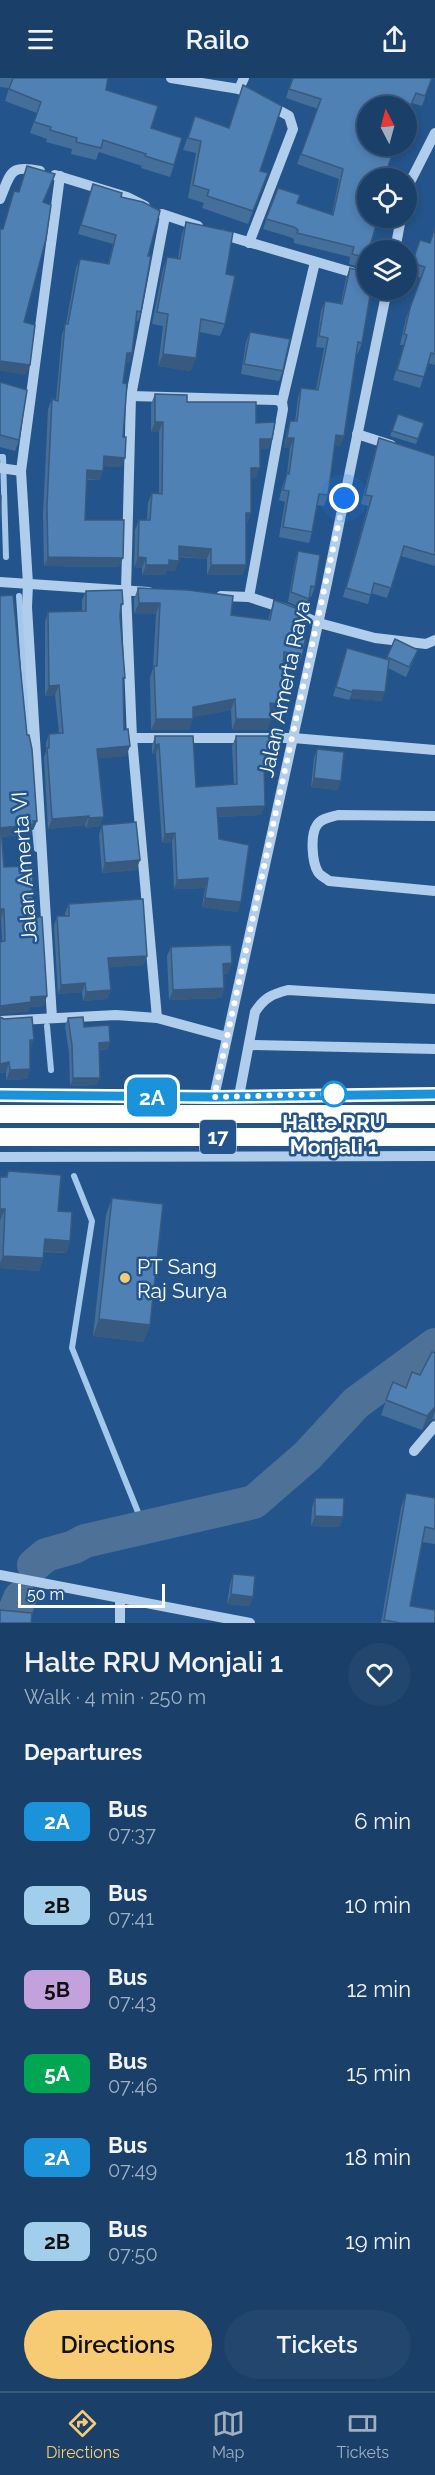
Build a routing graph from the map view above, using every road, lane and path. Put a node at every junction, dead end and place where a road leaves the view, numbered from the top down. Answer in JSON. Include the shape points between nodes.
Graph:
{"nodes":[{"id":1,"x":171,"y":78,"type":"edge"},
{"id":2,"x":242,"y":83,"type":"edge"},
{"id":3,"x":435,"y":133,"type":"edge"},
{"id":4,"x":417,"y":168,"type":"edge"},
{"id":5,"x":60,"y":176,"type":"junction"},
{"id":6,"x":0,"y":199,"type":"edge"},
{"id":7,"x":165,"y":216,"type":"junction"},
{"id":8,"x":249,"y":243,"type":"junction"},
{"id":9,"x":315,"y":262,"type":"junction"},
{"id":10,"x":357,"y":274,"type":"edge"},
{"id":11,"x":385,"y":300,"type":"edge"},
{"id":12,"x":131,"y":396,"type":"junction"},
{"id":13,"x":282,"y":402,"type":"junction"},
{"id":14,"x":357,"y":434,"type":"junction"},
{"id":15,"x":402,"y":448,"type":"edge"},
{"id":16,"x":0,"y":468,"type":"edge"},
{"id":17,"x":21,"y":471,"type":"junction"},
{"id":18,"x":0,"y":582,"type":"edge"},
{"id":19,"x":28,"y":584,"type":"junction"},
{"id":20,"x":126,"y":591,"type":"junction"},
{"id":21,"x":159,"y":593,"type":"edge"},
{"id":22,"x":204,"y":595,"type":"edge"},
{"id":23,"x":249,"y":597,"type":"junction"},
{"id":24,"x":319,"y":623,"type":"junction"},
{"id":25,"x":435,"y":640,"type":"edge"},
{"id":26,"x":132,"y":738,"type":"junction"},
{"id":27,"x":293,"y":738,"type":"junction"},
{"id":28,"x":435,"y":750,"type":"edge"},
{"id":29,"x":435,"y":816,"type":"edge"},
{"id":30,"x":435,"y":891,"type":"edge"},
{"id":31,"x":435,"y":999,"type":"edge"},
{"id":32,"x":1,"y":1018,"type":"edge"},
{"id":33,"x":52,"y":1018,"type":"junction"},
{"id":34,"x":157,"y":1018,"type":"junction"},
{"id":35,"x":227,"y":1037,"type":"junction"},
{"id":36,"x":249,"y":1045,"type":"junction"},
{"id":37,"x":435,"y":1049,"type":"edge"},
{"id":38,"x":0,"y":1095,"type":"edge"},
{"id":39,"x":435,"y":1095,"type":"edge"},
{"id":40,"x":239,"y":1096,"type":"junction"},
{"id":41,"x":214,"y":1097,"type":"junction"},
{"id":42,"x":0,"y":1114,"type":"edge"},
{"id":43,"x":435,"y":1114,"type":"edge"},
{"id":44,"x":0,"y":1137,"type":"edge"},
{"id":45,"x":435,"y":1137,"type":"edge"},
{"id":46,"x":435,"y":1156,"type":"edge"},
{"id":47,"x":0,"y":1157,"type":"edge"},
{"id":48,"x":435,"y":1426,"type":"edge"},
{"id":49,"x":414,"y":1451,"type":"dead end"},
{"id":50,"x":0,"y":1575,"type":"edge"},
{"id":51,"x":120,"y":1598,"type":"junction"},
{"id":52,"x":120,"y":1623,"type":"edge"},
{"id":53,"x":250,"y":1623,"type":"edge"}],
"edges":[{"from":1,"to":2,"type":"street"},
{"from":2,"to":8,"type":"street","via":[[289,116],[293,129]]},
{"from":3,"to":4,"type":"street"},
{"from":5,"to":6,"type":"street","via":[[22,167],[11,174]]},
{"from":5,"to":7,"type":"street","via":[[127,197]]},
{"from":5,"to":17,"type":"street","name":"Jalan Amerta VI"},
{"from":7,"to":8,"type":"street"},
{"from":7,"to":12,"type":"street"},
{"from":8,"to":9,"type":"street"},
{"from":9,"to":10,"type":"street"},
{"from":9,"to":13,"type":"street"},
{"from":11,"to":14,"type":"street","name":"Jalan Amerta Raya"},
{"from":12,"to":13,"type":"street"},
{"from":12,"to":20,"type":"street"},
{"from":13,"to":23,"type":"street"},
{"from":14,"to":15,"type":"street"},
{"from":14,"to":24,"type":"street","name":"Jalan Amerta Raya"},
{"from":16,"to":17,"type":"street"},
{"from":17,"to":19,"type":"street","name":"Jalan Amerta VI"},
{"from":18,"to":19,"type":"street"},
{"from":19,"to":20,"type":"street"},
{"from":19,"to":33,"type":"street","name":"Jalan Amerta VI"},
{"from":20,"to":21,"type":"street"},
{"from":20,"to":26,"type":"street"},
{"from":22,"to":23,"type":"street"},
{"from":23,"to":24,"type":"street"},
{"from":24,"to":25,"type":"street","via":[[375,638],[426,644]]},
{"from":24,"to":27,"type":"street","name":"Jalan Amerta Raya"},
{"from":26,"to":27,"type":"street"},
{"from":26,"to":34,"type":"street"},
{"from":27,"to":28,"type":"street"},
{"from":27,"to":35,"type":"street","name":"Jalan Amerta Raya"},
{"from":29,"to":30,"type":"street","via":[[338,815],[316,826],[313,840],[319,874],[329,881]]},
{"from":31,"to":36,"type":"street","via":[[288,990],[273,993],[255,1012]]},
{"from":32,"to":33,"type":"street"},
{"from":33,"to":34,"type":"street"},
{"from":34,"to":35,"type":"street"},
{"from":35,"to":41,"type":"street","name":"Jalan Amerta Raya"},
{"from":36,"to":37,"type":"street"},
{"from":36,"to":40,"type":"street"},
{"from":38,"to":41,"type":"street"},
{"from":39,"to":40,"type":"street"},
{"from":40,"to":41,"type":"street"},
{"from":42,"to":43,"type":"highway","number":"17"},
{"from":44,"to":45,"type":"highway","number":"17"},
{"from":46,"to":47,"type":"street"},
{"from":48,"to":49,"type":"street"},
{"from":50,"to":51,"type":"street"},
{"from":51,"to":52,"type":"street"},
{"from":51,"to":53,"type":"street"}]}
